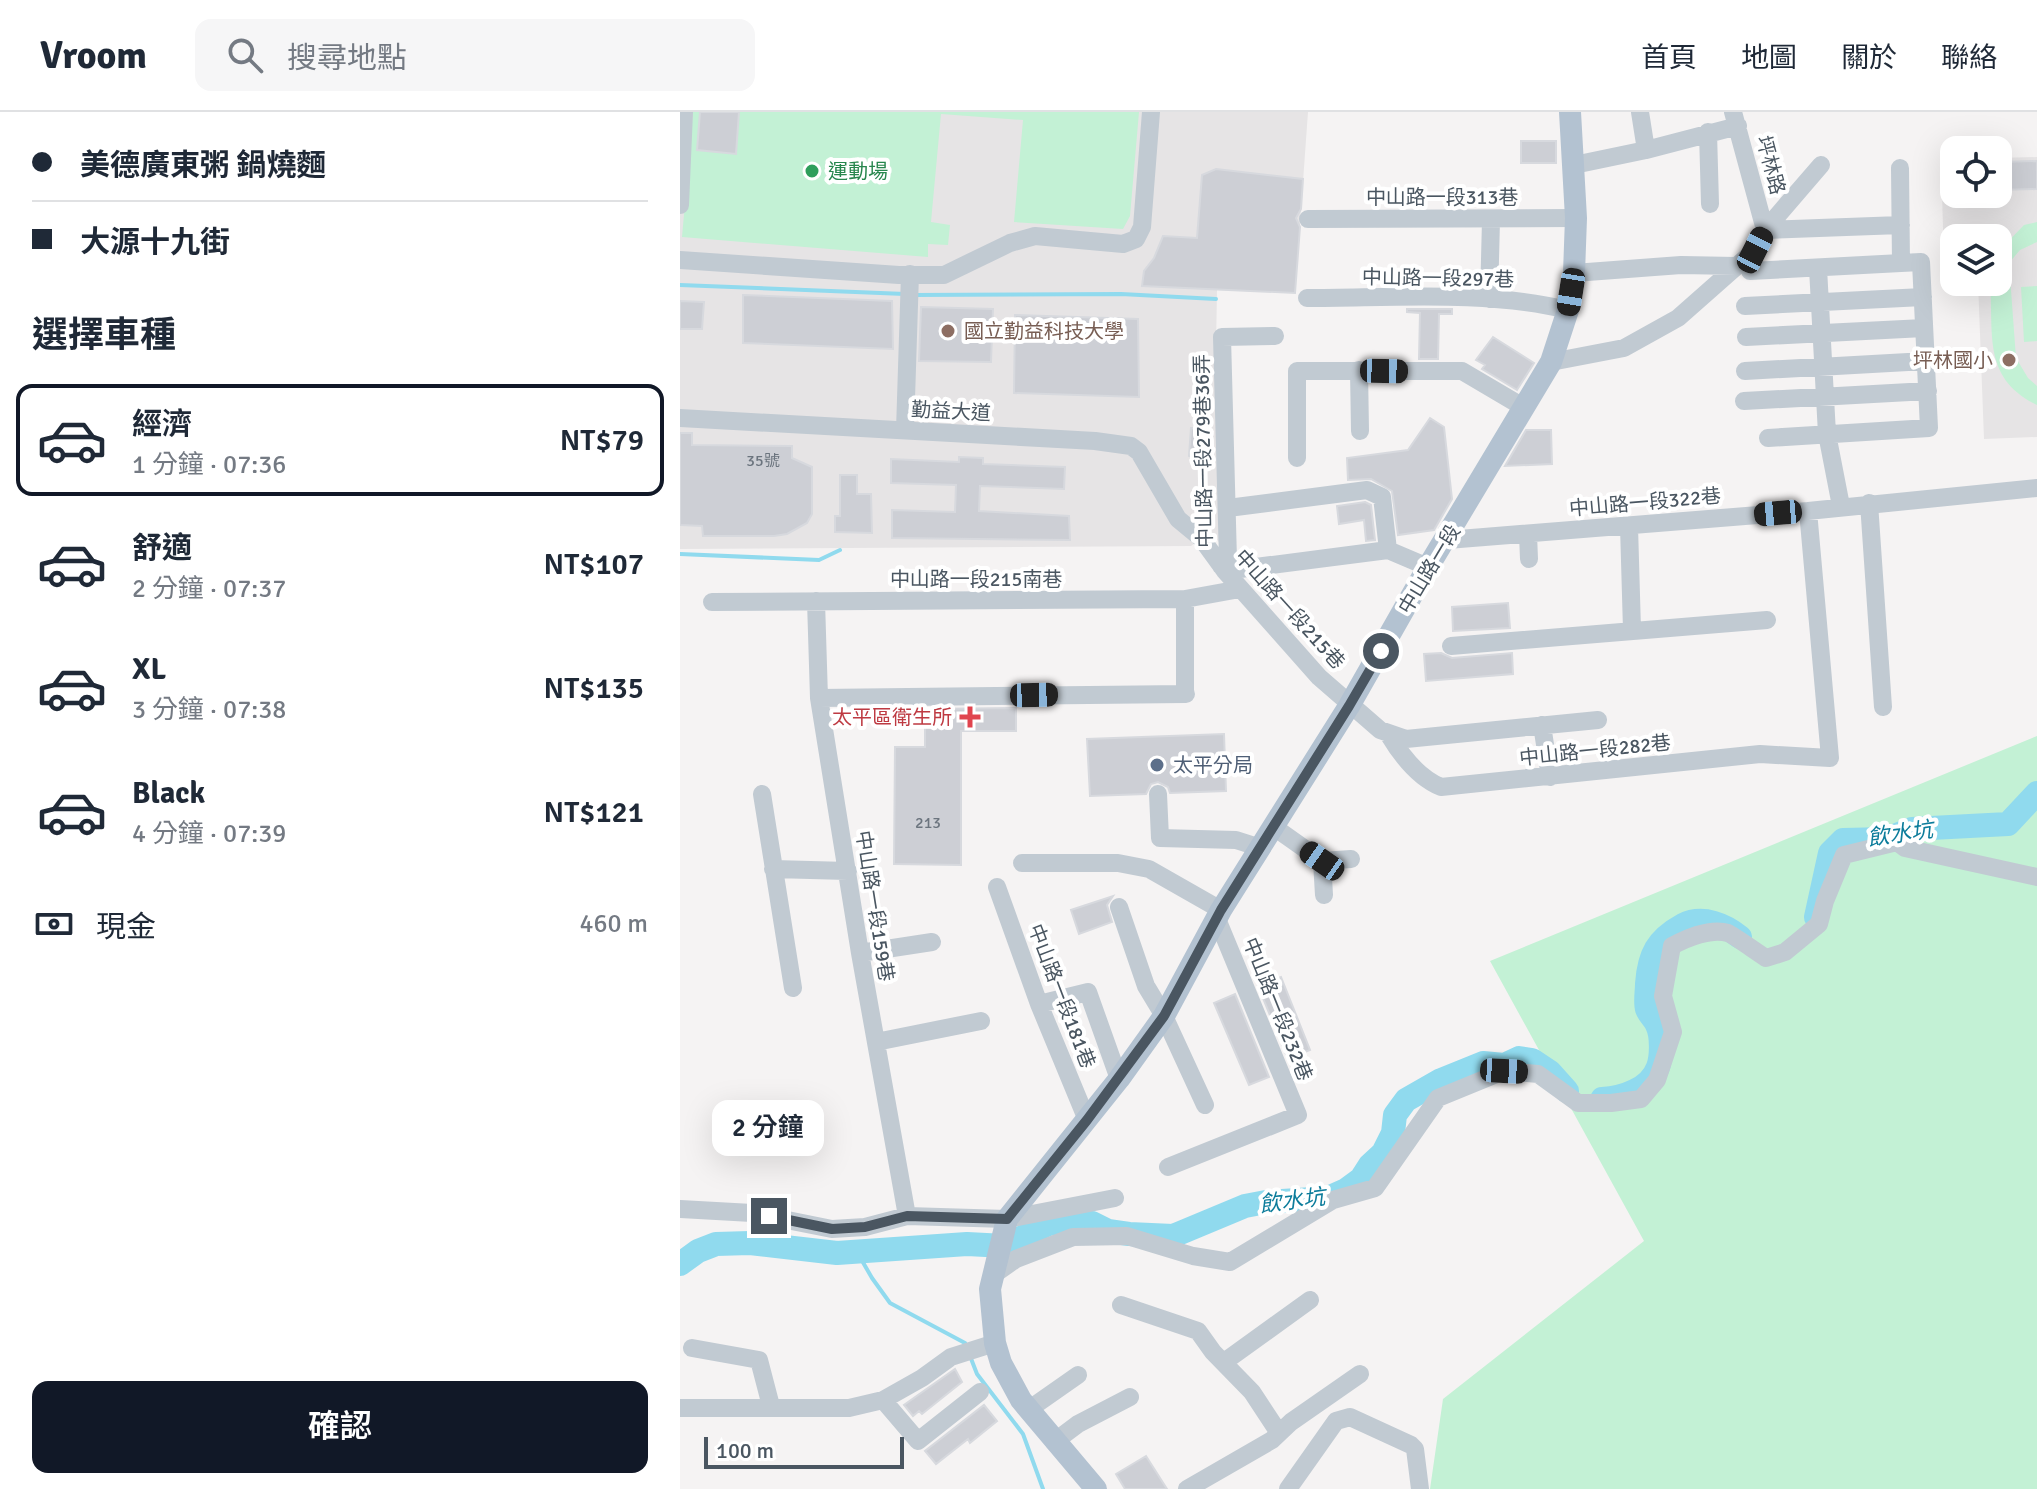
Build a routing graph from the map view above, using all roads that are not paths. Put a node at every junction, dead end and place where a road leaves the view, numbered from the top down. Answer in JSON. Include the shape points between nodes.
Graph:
{"nodes":[{"id":1,"x":684,"y":112,"type":"edge"},
{"id":2,"x":1151,"y":112,"type":"edge"},
{"id":3,"x":1570,"y":112,"type":"edge"},
{"id":4,"x":1640,"y":112,"type":"edge"},
{"id":5,"x":1736,"y":119,"type":"edge"},
{"id":6,"x":1708,"y":132,"type":"junction"},
{"id":7,"x":1646,"y":150,"type":"junction"},
{"id":8,"x":1574,"y":165,"type":"junction"},
{"id":9,"x":1821,"y":165,"type":"dead end"},
{"id":10,"x":1900,"y":168,"type":"dead end"},
{"id":11,"x":1710,"y":204,"type":"dead end"},
{"id":12,"x":680,"y":205,"type":"edge"},
{"id":13,"x":1576,"y":218,"type":"junction"},
{"id":14,"x":1308,"y":219,"type":"dead end"},
{"id":15,"x":1491,"y":220,"type":"junction"},
{"id":16,"x":1901,"y":225,"type":"junction"},
{"id":17,"x":1765,"y":230,"type":"junction"},
{"id":18,"x":680,"y":260,"type":"edge"},
{"id":19,"x":1901,"y":263,"type":"junction"},
{"id":20,"x":1743,"y":268,"type":"junction"},
{"id":21,"x":1818,"y":268,"type":"junction"},
{"id":22,"x":1574,"y":273,"type":"junction"},
{"id":23,"x":910,"y":288,"type":"junction"},
{"id":24,"x":1923,"y":297,"type":"junction"},
{"id":25,"x":1307,"y":298,"type":"dead end"},
{"id":26,"x":1489,"y":299,"type":"junction"},
{"id":27,"x":1819,"y":302,"type":"junction"},
{"id":28,"x":1745,"y":306,"type":"dead end"},
{"id":29,"x":1568,"y":310,"type":"junction"},
{"id":30,"x":1924,"y":328,"type":"junction"},
{"id":31,"x":1821,"y":333,"type":"junction"},
{"id":32,"x":1275,"y":336,"type":"dead end"},
{"id":33,"x":1746,"y":337,"type":"dead end"},
{"id":34,"x":1926,"y":361,"type":"junction"},
{"id":35,"x":1551,"y":362,"type":"junction"},
{"id":36,"x":1823,"y":367,"type":"junction"},
{"id":37,"x":1359,"y":370,"type":"junction"},
{"id":38,"x":1745,"y":371,"type":"dead end"},
{"id":39,"x":1928,"y":391,"type":"junction"},
{"id":40,"x":1825,"y":397,"type":"junction"},
{"id":41,"x":1744,"y":401,"type":"dead end"},
{"id":42,"x":1523,"y":407,"type":"junction"},
{"id":43,"x":680,"y":418,"type":"edge"},
{"id":44,"x":905,"y":430,"type":"junction"},
{"id":45,"x":1360,"y":431,"type":"dead end"},
{"id":46,"x":1827,"y":434,"type":"junction"},
{"id":47,"x":1768,"y":438,"type":"dead end"},
{"id":48,"x":1297,"y":458,"type":"dead end"},
{"id":49,"x":2037,"y":488,"type":"edge"},
{"id":50,"x":1869,"y":503,"type":"junction"},
{"id":51,"x":1841,"y":506,"type":"junction"},
{"id":52,"x":1228,"y":508,"type":"junction"},
{"id":53,"x":1808,"y":511,"type":"junction"},
{"id":54,"x":1178,"y":519,"type":"joint"},
{"id":55,"x":1629,"y":526,"type":"junction"},
{"id":56,"x":1528,"y":534,"type":"junction"},
{"id":57,"x":1447,"y":540,"type":"junction"},
{"id":58,"x":1388,"y":550,"type":"junction"},
{"id":59,"x":1529,"y":559,"type":"dead end"},
{"id":60,"x":1428,"y":567,"type":"junction"},
{"id":61,"x":1223,"y":569,"type":"junction"},
{"id":62,"x":1240,"y":589,"type":"junction"},
{"id":63,"x":1185,"y":599,"type":"junction"},
{"id":64,"x":816,"y":601,"type":"junction"},
{"id":65,"x":712,"y":602,"type":"dead end"},
{"id":66,"x":1767,"y":620,"type":"dead end"},
{"id":67,"x":1632,"y":630,"type":"junction"},
{"id":68,"x":1451,"y":646,"type":"dead end"},
{"id":69,"x":819,"y":698,"type":"junction"},
{"id":70,"x":1349,"y":706,"type":"junction"},
{"id":71,"x":1883,"y":707,"type":"dead end"},
{"id":72,"x":1598,"y":720,"type":"dead end"},
{"id":73,"x":1542,"y":725,"type":"junction"},
{"id":74,"x":1389,"y":735,"type":"junction"},
{"id":75,"x":1550,"y":777,"type":"junction"},
{"id":76,"x":762,"y":794,"type":"dead end"},
{"id":77,"x":1158,"y":794,"type":"dead end"},
{"id":78,"x":1274,"y":827,"type":"junction"},
{"id":79,"x":1261,"y":848,"type":"junction"},
{"id":80,"x":1351,"y":859,"type":"dead end"},
{"id":81,"x":1322,"y":861,"type":"junction"},
{"id":82,"x":1022,"y":863,"type":"dead end"},
{"id":83,"x":773,"y":869,"type":"junction"},
{"id":84,"x":848,"y":871,"type":"junction"},
{"id":85,"x":2037,"y":877,"type":"edge"},
{"id":86,"x":997,"y":887,"type":"dead end"},
{"id":87,"x":1324,"y":895,"type":"dead end"},
{"id":88,"x":1119,"y":907,"type":"dead end"},
{"id":89,"x":1219,"y":914,"type":"junction"},
{"id":90,"x":932,"y":942,"type":"dead end"},
{"id":91,"x":860,"y":953,"type":"junction"},
{"id":92,"x":793,"y":988,"type":"dead end"},
{"id":93,"x":1039,"y":1004,"type":"junction"},
{"id":94,"x":1164,"y":1016,"type":"junction"},
{"id":95,"x":981,"y":1021,"type":"dead end"},
{"id":96,"x":876,"y":1042,"type":"junction"},
{"id":97,"x":1119,"y":1079,"type":"junction"},
{"id":98,"x":1205,"y":1105,"type":"dead end"},
{"id":99,"x":1087,"y":1120,"type":"junction"},
{"id":100,"x":1168,"y":1167,"type":"dead end"},
{"id":101,"x":1115,"y":1198,"type":"dead end"},
{"id":102,"x":680,"y":1209,"type":"edge"},
{"id":103,"x":907,"y":1216,"type":"junction"},
{"id":104,"x":1007,"y":1219,"type":"junction"},
{"id":105,"x":993,"y":1275,"type":"junction"},
{"id":106,"x":1310,"y":1300,"type":"dead end"},
{"id":107,"x":1121,"y":1305,"type":"dead end"},
{"id":108,"x":995,"y":1343,"type":"junction"},
{"id":109,"x":692,"y":1348,"type":"dead end"},
{"id":110,"x":1224,"y":1362,"type":"junction"},
{"id":111,"x":1360,"y":1374,"type":"dead end"},
{"id":112,"x":1078,"y":1375,"type":"dead end"},
{"id":113,"x":980,"y":1392,"type":"dead end"},
{"id":114,"x":1130,"y":1397,"type":"dead end"},
{"id":115,"x":883,"y":1400,"type":"junction"},
{"id":116,"x":771,"y":1406,"type":"junction"},
{"id":117,"x":680,"y":1408,"type":"edge"},
{"id":118,"x":1028,"y":1410,"type":"junction"},
{"id":119,"x":1279,"y":1433,"type":"junction"},
{"id":120,"x":1054,"y":1442,"type":"junction"},
{"id":121,"x":1096,"y":1489,"type":"edge"},
{"id":122,"x":1187,"y":1489,"type":"edge"},
{"id":123,"x":1288,"y":1489,"type":"edge"},
{"id":124,"x":1420,"y":1489,"type":"edge"}],
"edges":[{"from":1,"to":12,"type":"street"},
{"from":2,"to":23,"type":"street","via":[[1142,227],[1136,239],[1123,244],[1035,236]]},
{"from":3,"to":8,"type":"main road","name":"中山路一段"},
{"from":4,"to":7,"type":"street"},
{"from":5,"to":6,"type":"street"},
{"from":5,"to":17,"type":"street","name":"坪林路"},
{"from":6,"to":7,"type":"street"},
{"from":6,"to":11,"type":"street"},
{"from":7,"to":8,"type":"street"},
{"from":8,"to":13,"type":"main road","name":"中山路一段"},
{"from":9,"to":17,"type":"street"},
{"from":10,"to":16,"type":"street"},
{"from":13,"to":15,"type":"street","name":"中山路一段313巷"},
{"from":13,"to":22,"type":"main road","name":"中山路一段"},
{"from":14,"to":15,"type":"street","name":"中山路一段313巷"},
{"from":15,"to":26,"type":"street"},
{"from":16,"to":17,"type":"street"},
{"from":16,"to":19,"type":"street"},
{"from":17,"to":20,"type":"street"},
{"from":18,"to":23,"type":"street"},
{"from":19,"to":21,"type":"street"},
{"from":19,"to":24,"type":"street","via":[[1921,262]]},
{"from":20,"to":21,"type":"street"},
{"from":20,"to":22,"type":"street","via":[[1681,265]]},
{"from":20,"to":35,"type":"street","via":[[1678,318],[1624,348]]},
{"from":21,"to":27,"type":"street"},
{"from":22,"to":29,"type":"main road","name":"中山路一段"},
{"from":23,"to":44,"type":"street"},
{"from":24,"to":27,"type":"street"},
{"from":24,"to":30,"type":"street"},
{"from":25,"to":26,"type":"street","name":"中山路一段297巷"},
{"from":26,"to":29,"type":"street","name":"中山路一段297巷"},
{"from":27,"to":28,"type":"street"},
{"from":27,"to":31,"type":"street"},
{"from":29,"to":35,"type":"main road","name":"中山路一段"},
{"from":30,"to":31,"type":"street"},
{"from":30,"to":34,"type":"street"},
{"from":31,"to":33,"type":"street"},
{"from":31,"to":36,"type":"street"},
{"from":32,"to":52,"type":"street","name":"中山路一段279巷36弄","via":[[1222,337]]},
{"from":34,"to":36,"type":"street"},
{"from":34,"to":39,"type":"street"},
{"from":35,"to":42,"type":"main road","name":"中山路一段"},
{"from":36,"to":38,"type":"street"},
{"from":36,"to":40,"type":"street"},
{"from":37,"to":42,"type":"street","via":[[1462,371]]},
{"from":37,"to":45,"type":"street"},
{"from":37,"to":48,"type":"street","via":[[1297,371]]},
{"from":39,"to":40,"type":"street"},
{"from":39,"to":46,"type":"street","via":[[1929,428]]},
{"from":40,"to":41,"type":"street"},
{"from":40,"to":46,"type":"street"},
{"from":42,"to":57,"type":"main road","name":"中山路一段"},
{"from":43,"to":44,"type":"street","name":"勤益大道"},
{"from":44,"to":54,"type":"street","name":"勤益大道","via":[[1131,446]]},
{"from":46,"to":47,"type":"street"},
{"from":46,"to":51,"type":"street"},
{"from":49,"to":50,"type":"street","name":"中山路一段322巷"},
{"from":50,"to":51,"type":"street","name":"中山路一段322巷"},
{"from":50,"to":71,"type":"street"},
{"from":51,"to":53,"type":"street","name":"中山路一段322巷"},
{"from":52,"to":58,"type":"street","via":[[1367,490],[1382,497]]},
{"from":52,"to":61,"type":"street","name":"中山路一段279巷36弄","via":[[1228,560]]},
{"from":53,"to":55,"type":"street","name":"中山路一段322巷"},
{"from":53,"to":75,"type":"street","name":"中山路一段282巷","via":[[1830,758],[1760,754]]},
{"from":54,"to":61,"type":"street","name":"中山路一段215巷","via":[[1201,538]]},
{"from":55,"to":56,"type":"street","name":"中山路一段322巷"},
{"from":55,"to":67,"type":"street"},
{"from":56,"to":57,"type":"street","name":"中山路一段322巷"},
{"from":56,"to":59,"type":"street"},
{"from":57,"to":60,"type":"main road","name":"中山路一段"},
{"from":58,"to":60,"type":"street"},
{"from":58,"to":61,"type":"street"},
{"from":60,"to":70,"type":"main road","name":"中山路一段"},
{"from":61,"to":62,"type":"street","name":"中山路一段215巷"},
{"from":62,"to":63,"type":"street","name":"中山路一段215南巷"},
{"from":62,"to":70,"type":"street","name":"中山路一段215巷"},
{"from":63,"to":64,"type":"street","name":"中山路一段215南巷"},
{"from":63,"to":69,"type":"street","via":[[1186,692]]},
{"from":64,"to":65,"type":"street","name":"中山路一段215南巷"},
{"from":64,"to":69,"type":"street","name":"中山路一段159巷"},
{"from":66,"to":67,"type":"street"},
{"from":67,"to":68,"type":"street"},
{"from":69,"to":84,"type":"street","name":"中山路一段159巷"},
{"from":70,"to":74,"type":"street","name":"中山路一段215巷"},
{"from":70,"to":78,"type":"main road","name":"中山路一段"},
{"from":72,"to":73,"type":"street"},
{"from":73,"to":74,"type":"street","via":[[1406,739]]},
{"from":73,"to":75,"type":"street"},
{"from":74,"to":75,"type":"street","name":"中山路一段282巷","via":[[1428,782],[1441,787]]},
{"from":76,"to":83,"type":"street"},
{"from":77,"to":79,"type":"street","via":[[1160,838],[1236,840]]},
{"from":78,"to":79,"type":"main road","name":"中山路一段"},
{"from":78,"to":81,"type":"street"},
{"from":79,"to":89,"type":"main road","name":"中山路一段"},
{"from":80,"to":81,"type":"street"},
{"from":81,"to":87,"type":"street"},
{"from":82,"to":89,"type":"street","via":[[1118,863],[1149,869]]},
{"from":83,"to":84,"type":"street"},
{"from":83,"to":92,"type":"street"},
{"from":84,"to":91,"type":"street","name":"中山路一段159巷"},
{"from":85,"to":105,"type":"street","via":[[1897,842],[1844,855],[1819,924],[1785,952],[1766,958],[1728,933],[1692,935],[1672,946],[1663,996],[1673,1032],[1657,1080],[1641,1099],[1578,1103],[1538,1074],[1504,1071],[1438,1098],[1375,1188],[1333,1200],[1230,1262],[1127,1236],[1073,1237],[1016,1259]]},
{"from":86,"to":93,"type":"street","name":"中山路一段181巷"},
{"from":88,"to":94,"type":"street","via":[[1146,986]]},
{"from":89,"to":94,"type":"main road","name":"中山路一段"},
{"from":89,"to":100,"type":"street","name":"中山路一段232巷","via":[[1298,1115]]},
{"from":90,"to":91,"type":"street"},
{"from":91,"to":96,"type":"street","name":"中山路一段159巷"},
{"from":93,"to":97,"type":"street","via":[[1088,992]]},
{"from":93,"to":99,"type":"street","name":"中山路一段181巷"},
{"from":94,"to":97,"type":"main road","name":"中山路一段"},
{"from":94,"to":98,"type":"street"},
{"from":95,"to":96,"type":"street"},
{"from":96,"to":103,"type":"street","name":"中山路一段159巷"},
{"from":97,"to":99,"type":"main road","name":"中山路一段"},
{"from":99,"to":104,"type":"main road","name":"中山路一段"},
{"from":101,"to":104,"type":"street"},
{"from":102,"to":103,"type":"street","via":[[752,1213],[832,1229]]},
{"from":103,"to":104,"type":"street"},
{"from":104,"to":105,"type":"main road"},
{"from":105,"to":108,"type":"main road"},
{"from":106,"to":110,"type":"street"},
{"from":107,"to":110,"type":"street","via":[[1198,1331]]},
{"from":108,"to":115,"type":"street","via":[[951,1357]]},
{"from":108,"to":118,"type":"main road","via":[[1006,1376]]},
{"from":109,"to":116,"type":"street","via":[[759,1360]]},
{"from":110,"to":119,"type":"street"},
{"from":111,"to":119,"type":"street"},
{"from":112,"to":118,"type":"street"},
{"from":113,"to":115,"type":"street","via":[[918,1441]]},
{"from":114,"to":120,"type":"street"},
{"from":115,"to":116,"type":"street","via":[[849,1408]]},
{"from":116,"to":117,"type":"street"},
{"from":118,"to":120,"type":"main road"},
{"from":119,"to":122,"type":"street"},
{"from":120,"to":121,"type":"main road"},
{"from":123,"to":124,"type":"street","via":[[1336,1421],[1350,1417],[1415,1449]]}]}
